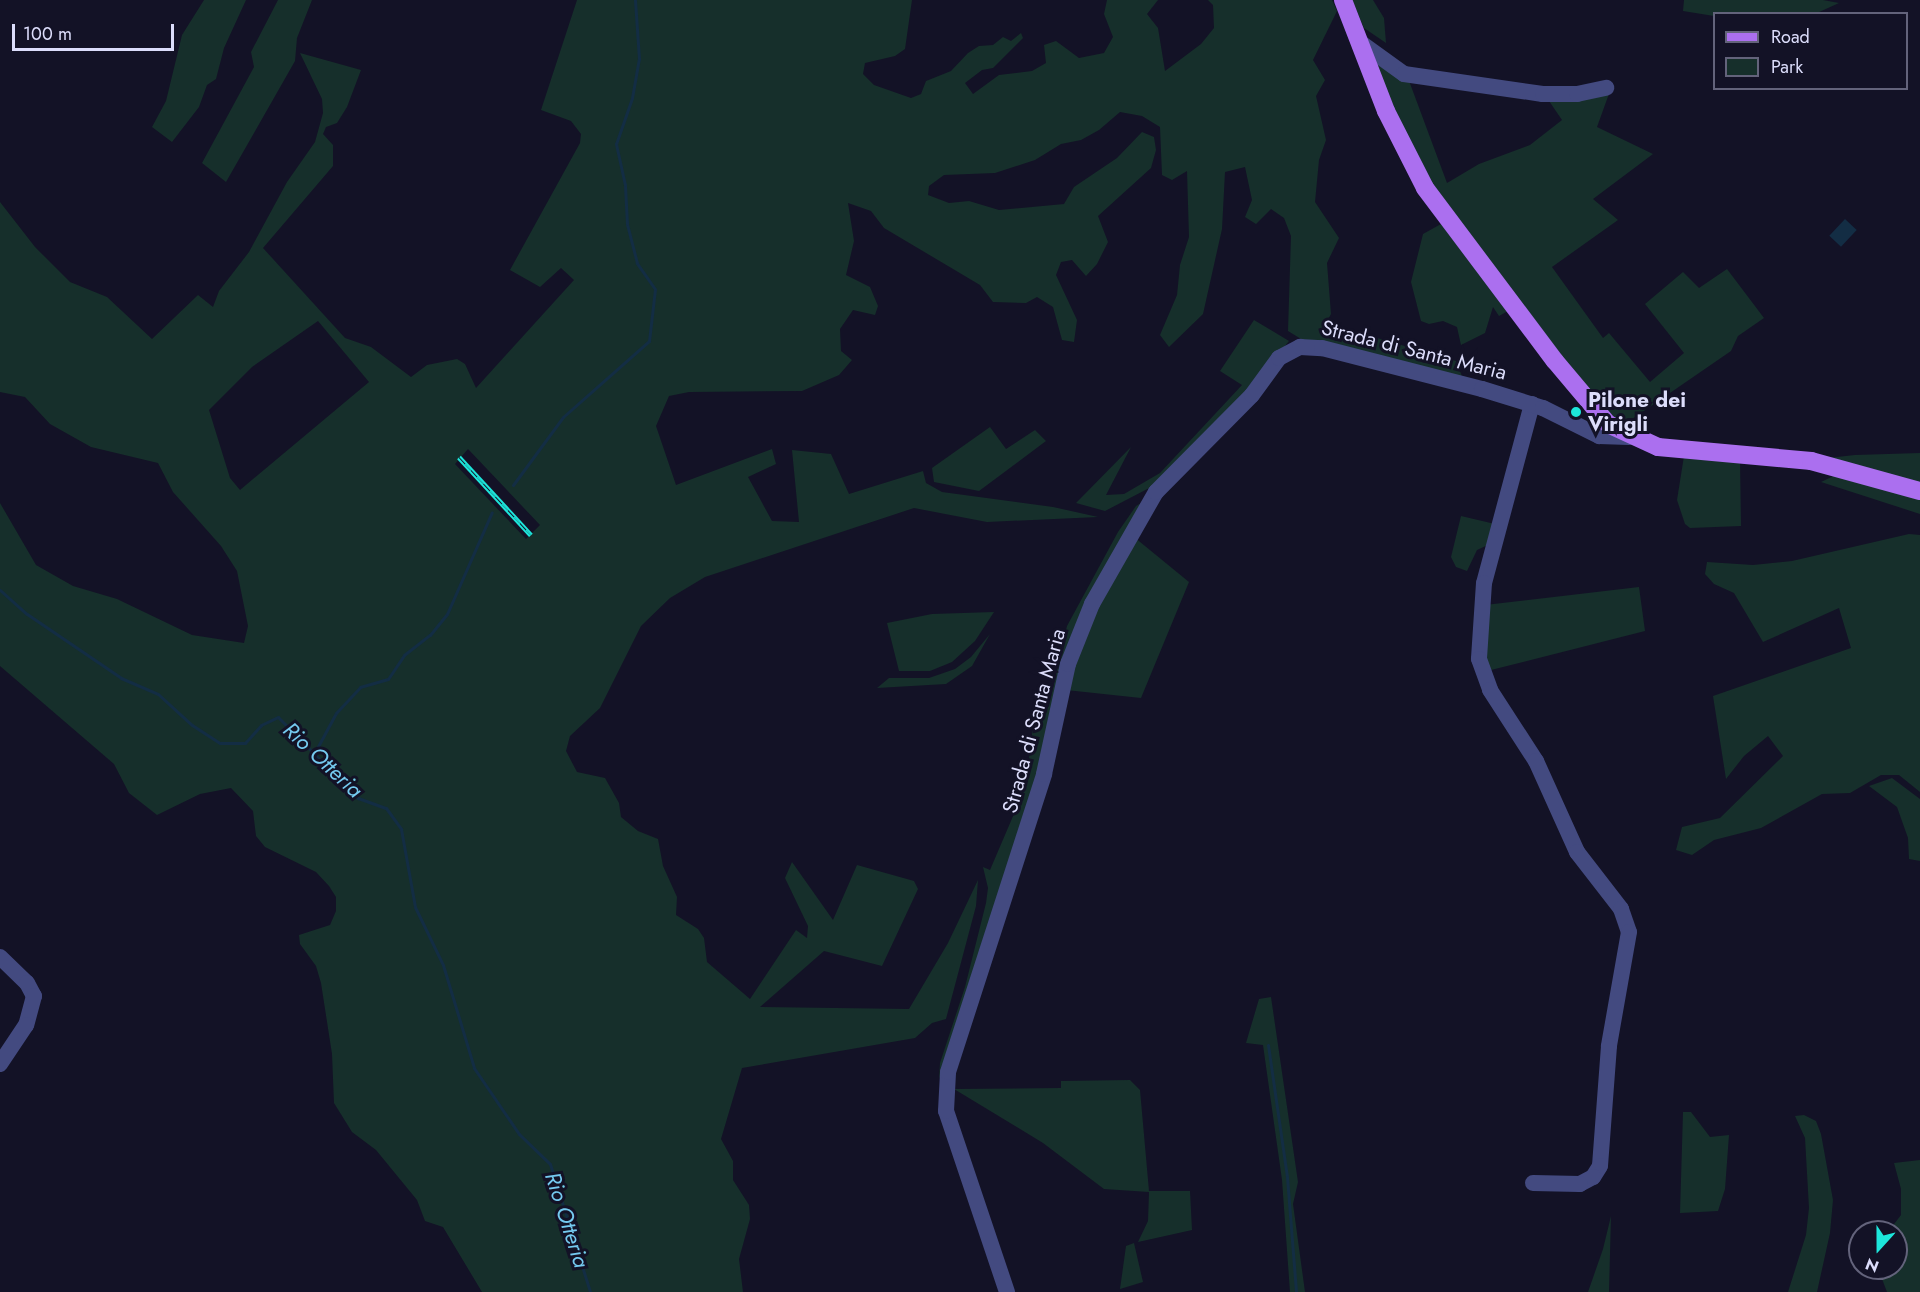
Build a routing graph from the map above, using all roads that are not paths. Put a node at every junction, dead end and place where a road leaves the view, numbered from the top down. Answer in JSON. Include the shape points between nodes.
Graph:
{"nodes":[{"id":1,"x":1343,"y":0,"type":"edge"},
{"id":2,"x":1361,"y":43,"type":"junction"},
{"id":3,"x":1606,"y":88,"type":"dead end"},
{"id":4,"x":1532,"y":404,"type":"junction"},
{"id":5,"x":1629,"y":437,"type":"junction"},
{"id":6,"x":1920,"y":491,"type":"edge"},
{"id":7,"x":0,"y":957,"type":"edge"},
{"id":8,"x":0,"y":1064,"type":"edge"},
{"id":9,"x":1533,"y":1183,"type":"dead end"},
{"id":10,"x":1007,"y":1292,"type":"edge"}],
"edges":[{"from":1,"to":2,"type":"main road"},
{"from":2,"to":3,"type":"street","via":[[1404,74],[1543,94],[1577,94]]},
{"from":2,"to":5,"type":"main road","via":[[1392,124],[1433,200],[1584,397],[1608,424]]},
{"from":4,"to":5,"type":"street","name":"Strada di Santa Maria","via":[[1599,436]]},
{"from":4,"to":9,"type":"street","via":[[1482,591],[1480,666],[1496,702],[1540,769],[1580,857],[1622,909],[1629,928],[1609,1046],[1600,1166],[1583,1183]]},
{"from":4,"to":10,"type":"street","name":"Strada di Santa Maria","via":[[1322,348],[1292,350],[1279,358],[1252,395],[1160,488],[1115,559],[1089,610],[1066,671],[1044,774],[945,1088],[946,1111]]},
{"from":5,"to":6,"type":"main road","via":[[1666,448],[1821,462]]},
{"from":7,"to":8,"type":"street","via":[[27,983],[34,996],[26,1025]]}]}
